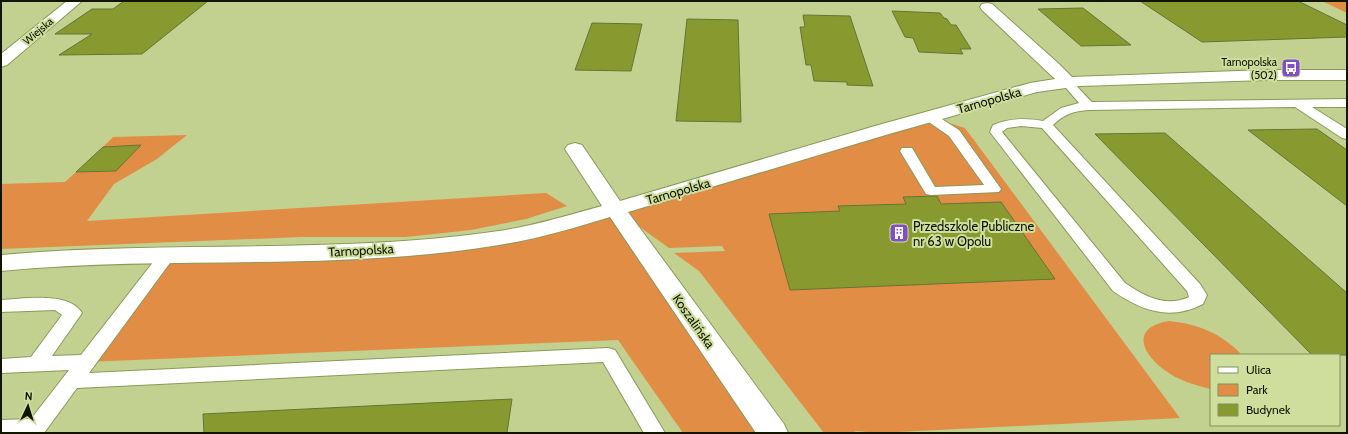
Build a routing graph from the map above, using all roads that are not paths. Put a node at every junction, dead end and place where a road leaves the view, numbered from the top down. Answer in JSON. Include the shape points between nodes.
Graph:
{"nodes":[{"id":1,"x":75,"y":1,"type":"edge"},
{"id":2,"x":987,"y":7,"type":"dead end"},
{"id":3,"x":1,"y":62,"type":"edge"},
{"id":4,"x":1347,"y":75,"type":"edge"},
{"id":5,"x":1067,"y":82,"type":"junction"},
{"id":6,"x":1297,"y":103,"type":"junction"},
{"id":7,"x":1347,"y":103,"type":"edge"},
{"id":8,"x":1088,"y":106,"type":"junction"},
{"id":9,"x":930,"y":117,"type":"junction"},
{"id":10,"x":1046,"y":125,"type":"junction"},
{"id":11,"x":1347,"y":135,"type":"edge"},
{"id":12,"x":575,"y":149,"type":"dead end"},
{"id":13,"x":907,"y":151,"type":"dead end"},
{"id":14,"x":615,"y":209,"type":"junction"},
{"id":15,"x":166,"y":256,"type":"junction"},
{"id":16,"x":1,"y":263,"type":"edge"},
{"id":17,"x":1,"y":306,"type":"edge"},
{"id":18,"x":86,"y":362,"type":"junction"},
{"id":19,"x":38,"y":364,"type":"junction"},
{"id":20,"x":1,"y":366,"type":"edge"},
{"id":21,"x":71,"y":381,"type":"junction"},
{"id":22,"x":1,"y":429,"type":"edge"},
{"id":23,"x":35,"y":430,"type":"edge"},
{"id":24,"x":655,"y":433,"type":"edge"},
{"id":25,"x":773,"y":433,"type":"edge"}],
"edges":[{"from":1,"to":3,"type":"street","name":"Wiejska"},
{"from":2,"to":5,"type":"street"},
{"from":4,"to":5,"type":"street","name":"Tarnopolska","via":[[1266,75]]},
{"from":5,"to":8,"type":"lane"},
{"from":5,"to":9,"type":"street","name":"Tarnopolska"},
{"from":6,"to":7,"type":"lane"},
{"from":6,"to":8,"type":"lane"},
{"from":6,"to":11,"type":"lane"},
{"from":8,"to":10,"type":"lane","via":[[1070,108],[1058,113]]},
{"from":9,"to":13,"type":"lane","via":[[954,133],[994,189],[931,191]]},
{"from":9,"to":14,"type":"street","name":"Tarnopolska"},
{"from":10,"to":10,"type":"lane","via":[[1194,288],[1198,295],[1197,300],[1180,308],[1164,307],[1134,298],[1119,287],[996,132],[997,128],[1006,123],[1031,122]]},
{"from":12,"to":14,"type":"street","name":"Koszalińska"},
{"from":14,"to":15,"type":"street","name":"Tarnopolska","via":[[500,238],[423,248]]},
{"from":14,"to":25,"type":"street","name":"Koszalińska"},
{"from":15,"to":16,"type":"street","name":"Tarnopolska","via":[[54,258]]},
{"from":15,"to":18,"type":"lane"},
{"from":17,"to":19,"type":"lane","via":[[58,304],[73,313]]},
{"from":18,"to":19,"type":"lane"},
{"from":18,"to":21,"type":"lane"},
{"from":19,"to":20,"type":"lane"},
{"from":21,"to":23,"type":"lane"},
{"from":21,"to":24,"type":"lane","via":[[608,355]]},
{"from":22,"to":23,"type":"lane"}]}
